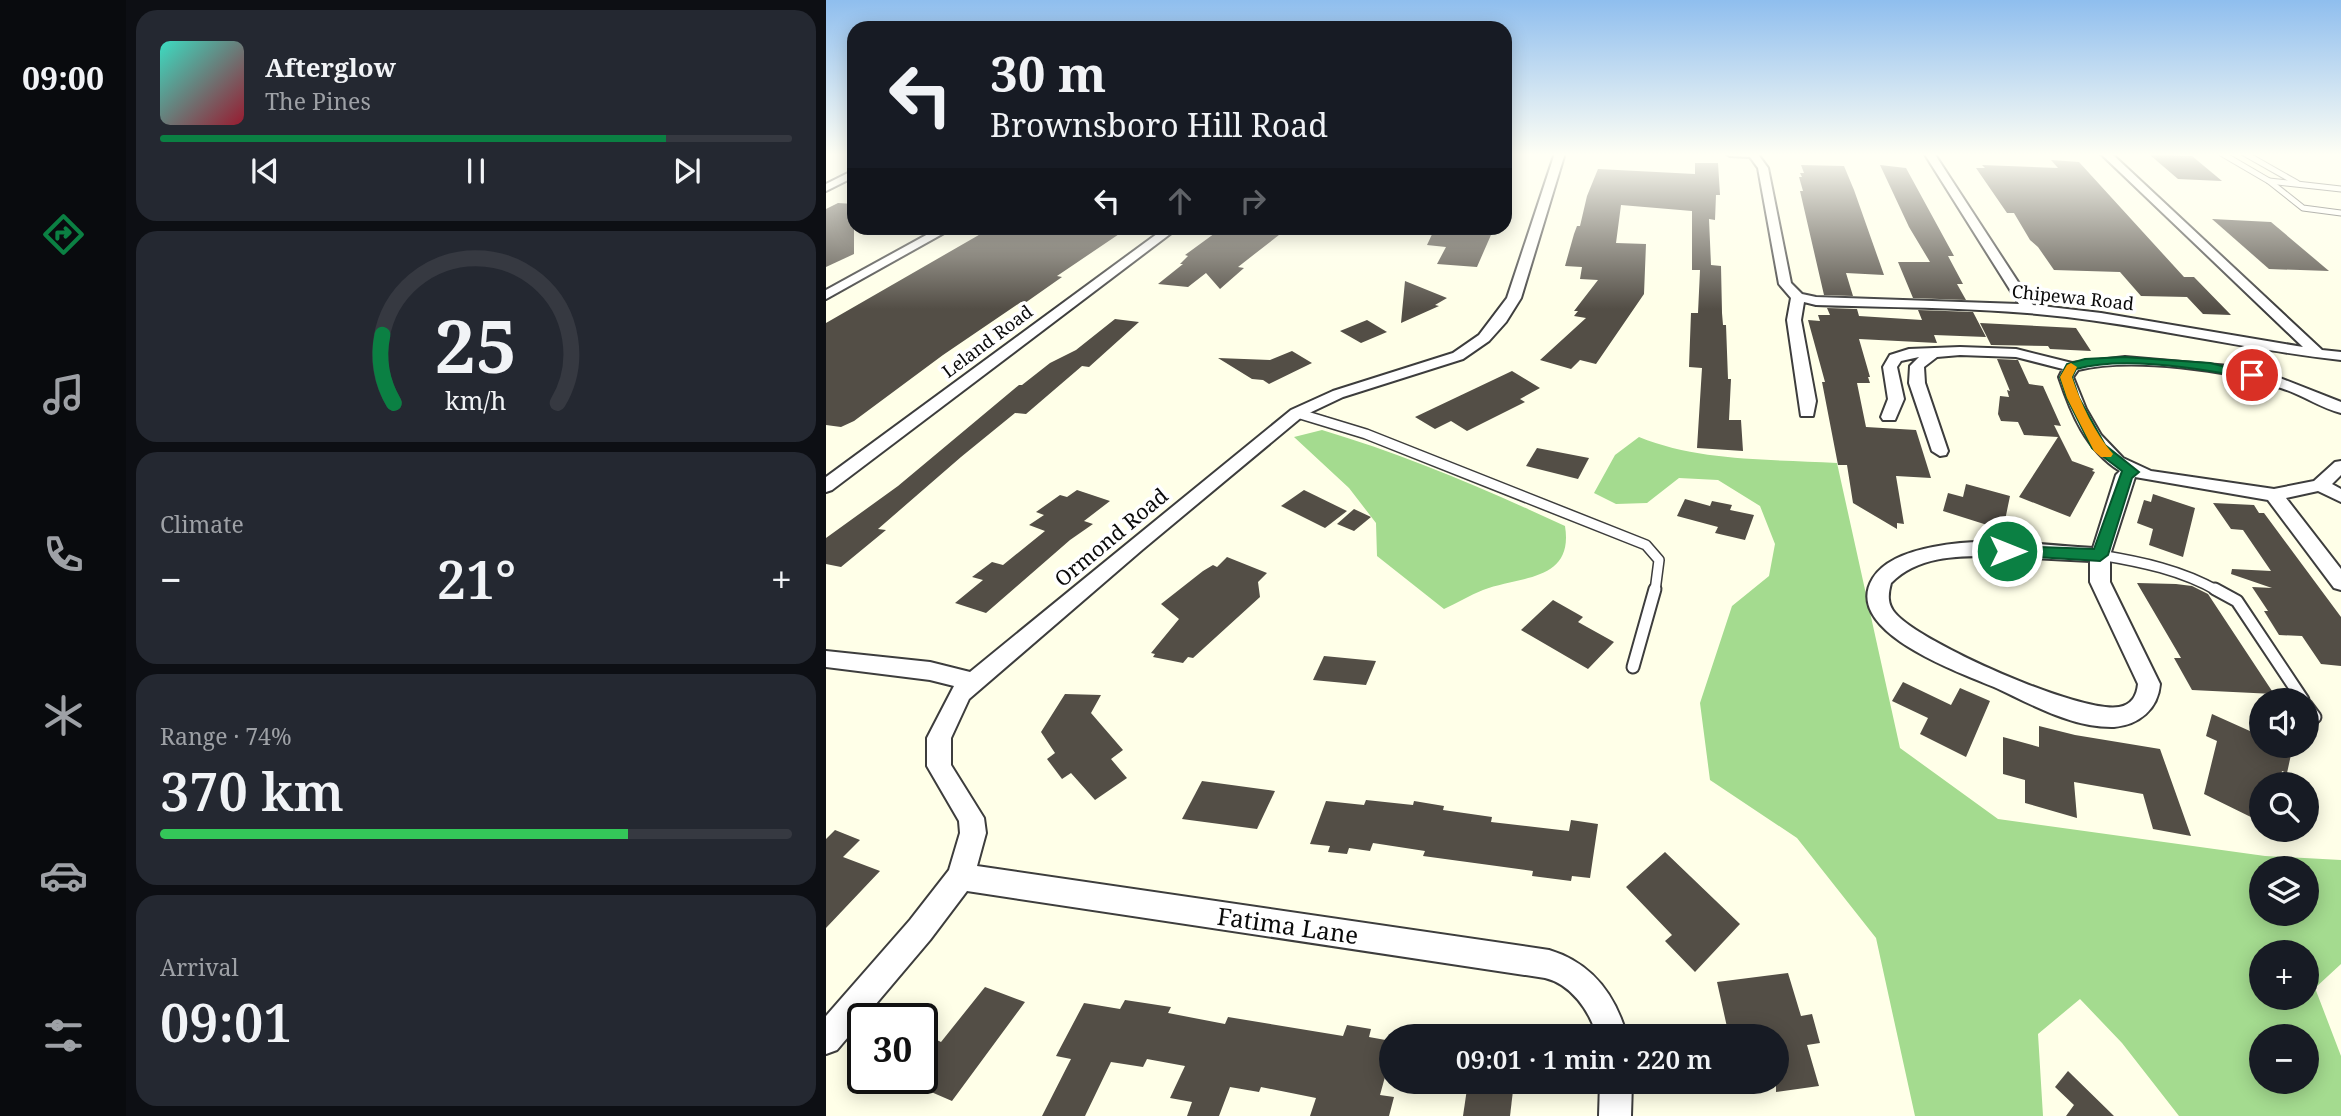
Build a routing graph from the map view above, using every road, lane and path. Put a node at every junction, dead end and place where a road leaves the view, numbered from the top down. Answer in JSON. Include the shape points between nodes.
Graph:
{"nodes":[{"id":1,"x":1543,"y":205,"type":"edge"},
{"id":2,"x":1770,"y":205,"type":"edge"},
{"id":3,"x":1962,"y":205,"type":"edge"},
{"id":4,"x":2160,"y":205,"type":"edge"},
{"id":5,"x":2299,"y":205,"type":"edge"},
{"id":6,"x":2341,"y":213,"type":"edge"},
{"id":7,"x":934,"y":235,"type":"edge"},
{"id":8,"x":1163,"y":235,"type":"edge"},
{"id":9,"x":826,"y":295,"type":"edge"},
{"id":10,"x":1798,"y":298,"type":"junction"},
{"id":11,"x":2029,"y":310,"type":"junction"},
{"id":12,"x":2203,"y":337,"type":"junction"},
{"id":13,"x":1933,"y":353,"type":"junction"},
{"id":14,"x":2318,"y":354,"type":"junction"},
{"id":15,"x":2341,"y":356,"type":"edge"},
{"id":16,"x":2210,"y":366,"type":"junction"},
{"id":17,"x":2072,"y":367,"type":"junction"},
{"id":18,"x":2341,"y":408,"type":"edge"},
{"id":19,"x":1807,"y":412,"type":"dead end"},
{"id":20,"x":1297,"y":413,"type":"junction"},
{"id":21,"x":1889,"y":417,"type":"dead end"},
{"id":22,"x":1940,"y":451,"type":"dead end"},
{"id":23,"x":2341,"y":466,"type":"edge"},
{"id":24,"x":2132,"y":472,"type":"junction"},
{"id":25,"x":2320,"y":485,"type":"junction"},
{"id":26,"x":826,"y":486,"type":"edge"},
{"id":27,"x":2274,"y":495,"type":"junction"},
{"id":28,"x":2341,"y":496,"type":"edge"},
{"id":29,"x":2100,"y":555,"type":"junction"},
{"id":30,"x":2341,"y":583,"type":"edge"},
{"id":31,"x":826,"y":659,"type":"edge"},
{"id":32,"x":1633,"y":667,"type":"dead end"},
{"id":33,"x":975,"y":682,"type":"junction"},
{"id":34,"x":2295,"y":688,"type":"edge"},
{"id":35,"x":961,"y":877,"type":"junction"},
{"id":36,"x":1600,"y":1006,"type":"joint"},
{"id":37,"x":1607,"y":1024,"type":"edge"},
{"id":38,"x":826,"y":1039,"type":"edge"},
{"id":39,"x":1616,"y":1094,"type":"edge"},
{"id":40,"x":1615,"y":1116,"type":"edge"}],
"edges":[{"from":1,"to":20,"type":"street","name":"Ormond Road","via":[[1514,298],[1484,338],[1458,356],[1338,394]]},
{"from":2,"to":10,"type":"street","via":[[1785,284]]},
{"from":3,"to":11,"type":"street"},
{"from":4,"to":14,"type":"street"},
{"from":5,"to":6,"type":"lane"},
{"from":7,"to":9,"type":"street"},
{"from":8,"to":26,"type":"street","name":"Leland Road"},
{"from":10,"to":11,"type":"street","name":"Chipewa Road"},
{"from":10,"to":19,"type":"street","via":[[1794,320]]},
{"from":11,"to":12,"type":"street","name":"Chipewa Road","via":[[2094,316]]},
{"from":12,"to":14,"type":"street","name":"Chipewa Road"},
{"from":12,"to":16,"type":"street"},
{"from":13,"to":17,"type":"street","via":[[2016,353]]},
{"from":13,"to":21,"type":"street","via":[[1895,358],[1890,367],[1896,399]]},
{"from":13,"to":22,"type":"street","via":[[1917,366],[1917,383]]},
{"from":14,"to":15,"type":"street","name":"Chipewa Road"},
{"from":16,"to":17,"type":"street","via":[[2124,361]]},
{"from":16,"to":18,"type":"street","via":[[2276,380]]},
{"from":17,"to":24,"type":"street","via":[[2066,377],[2069,388],[2099,448]]},
{"from":20,"to":32,"type":"lane","via":[[1366,434],[1647,545],[1659,560],[1658,573]]},
{"from":20,"to":33,"type":"street","name":"Ormond Road"},
{"from":23,"to":25,"type":"street"},
{"from":24,"to":27,"type":"street"},
{"from":24,"to":29,"type":"street","via":[[2125,475]]},
{"from":25,"to":27,"type":"street"},
{"from":25,"to":28,"type":"street"},
{"from":27,"to":30,"type":"street"},
{"from":29,"to":29,"type":"street","via":[[2101,582],[2149,684],[2149,695],[2129,714],[2094,716],[1935,653],[1892,624],[1879,606],[1882,580],[1909,562],[1934,554],[1982,550]]},
{"from":29,"to":34,"type":"lane","via":[[2152,564],[2197,579],[2237,601]]},
{"from":31,"to":33,"type":"street","via":[[930,671]]},
{"from":33,"to":35,"type":"street","name":"Ormond Road","via":[[961,693],[939,738],[939,766],[971,818],[973,833]]},
{"from":35,"to":36,"type":"street","name":"Fatima Lane","via":[[1524,960],[1558,967],[1580,981]]},
{"from":35,"to":38,"type":"street","name":"Ormond Road"},
{"from":36,"to":37,"type":"street"},
{"from":39,"to":40,"type":"street"}]}
